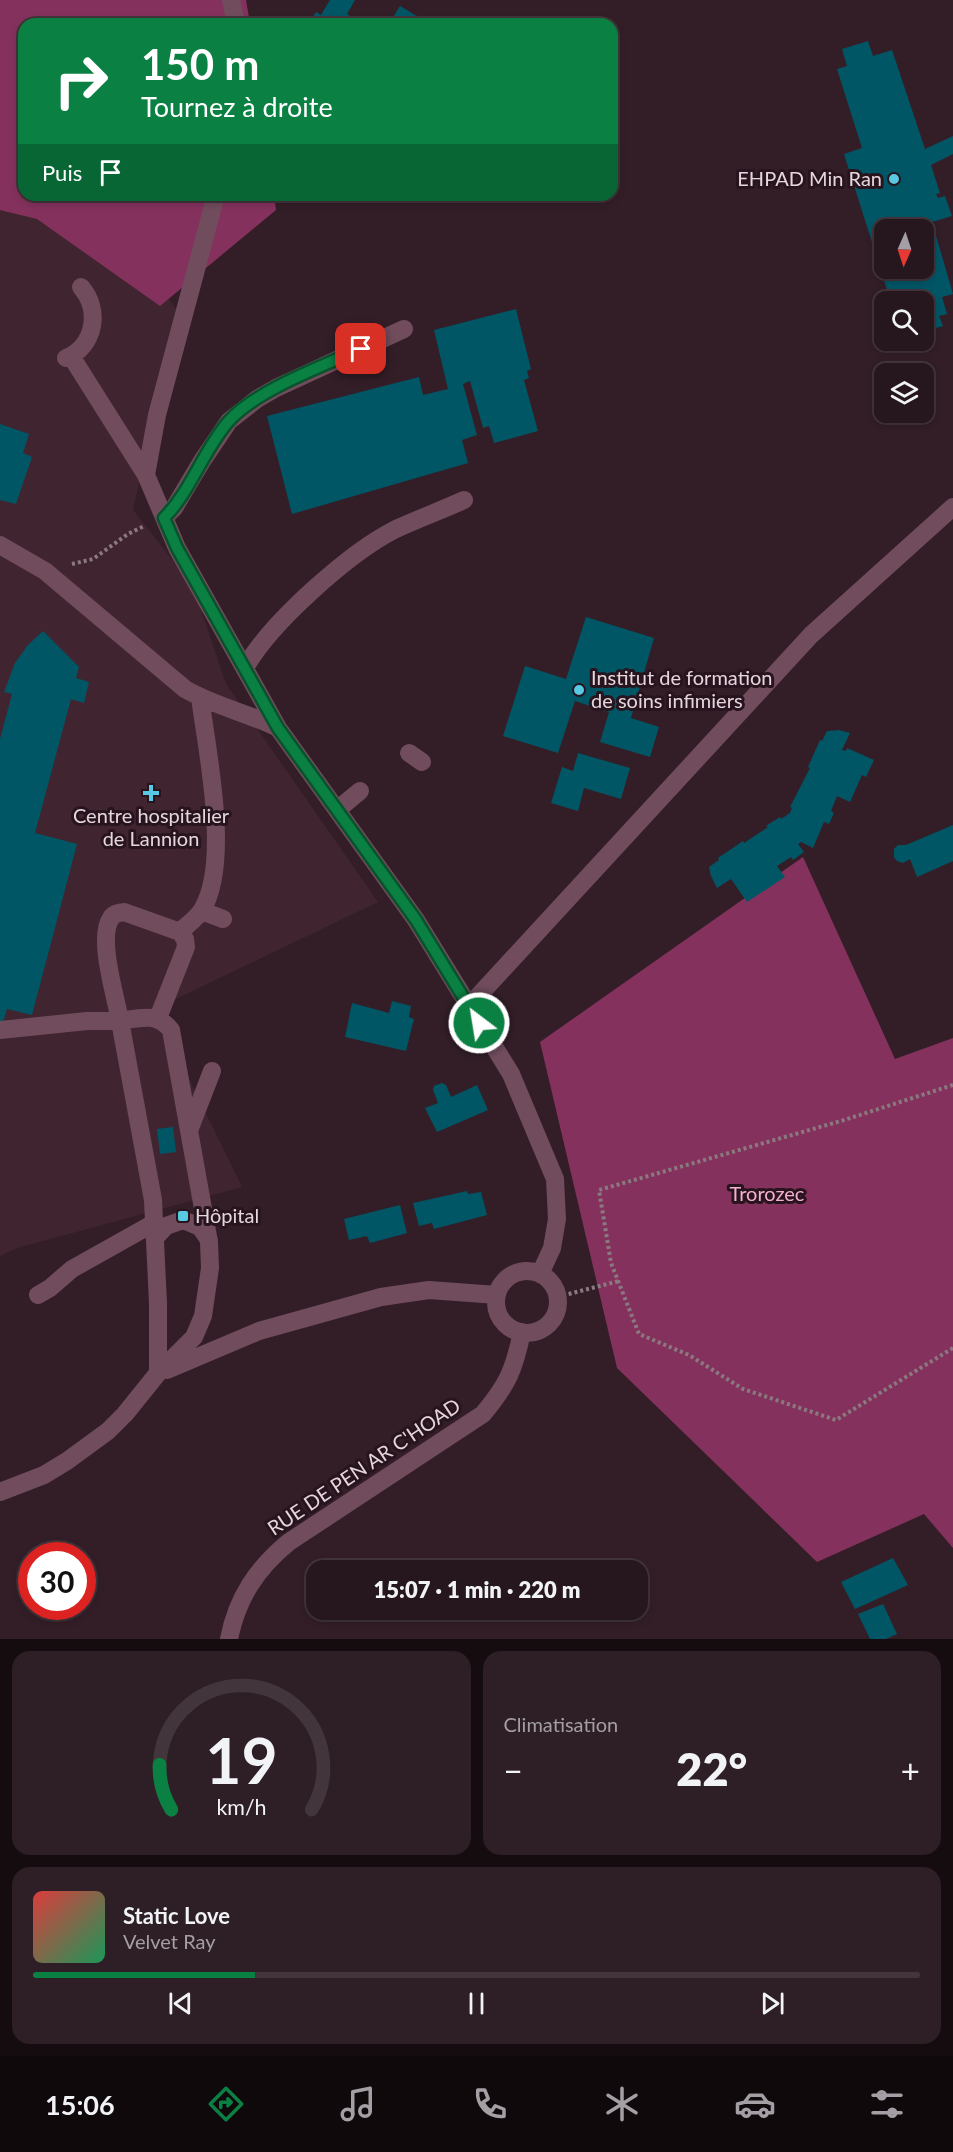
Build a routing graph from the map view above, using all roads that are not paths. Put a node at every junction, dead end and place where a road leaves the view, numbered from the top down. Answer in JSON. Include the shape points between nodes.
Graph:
{"nodes":[{"id":1,"x":231,"y":0,"type":"edge"},
{"id":2,"x":235,"y":18,"type":"edge"},
{"id":3,"x":214,"y":201,"type":"edge"},
{"id":4,"x":81,"y":287,"type":"dead end"},
{"id":5,"x":404,"y":328,"type":"dead end"},
{"id":6,"x":146,"y":475,"type":"junction"},
{"id":7,"x":464,"y":500,"type":"dead end"},
{"id":8,"x":953,"y":507,"type":"edge"},
{"id":9,"x":164,"y":518,"type":"junction"},
{"id":10,"x":0,"y":545,"type":"edge"},
{"id":11,"x":245,"y":668,"type":"junction"},
{"id":12,"x":200,"y":697,"type":"junction"},
{"id":13,"x":278,"y":728,"type":"junction"},
{"id":14,"x":360,"y":791,"type":"dead end"},
{"id":15,"x":337,"y":810,"type":"junction"},
{"id":16,"x":202,"y":911,"type":"junction"},
{"id":17,"x":223,"y":919,"type":"dead end"},
{"id":18,"x":180,"y":932,"type":"junction"},
{"id":19,"x":469,"y":1006,"type":"junction"},
{"id":20,"x":158,"y":1018,"type":"junction"},
{"id":21,"x":120,"y":1021,"type":"junction"},
{"id":22,"x":0,"y":1030,"type":"edge"},
{"id":23,"x":212,"y":1071,"type":"dead end"},
{"id":24,"x":190,"y":1130,"type":"junction"},
{"id":25,"x":154,"y":1230,"type":"junction"},
{"id":26,"x":209,"y":1242,"type":"junction"},
{"id":27,"x":540,"y":1274,"type":"junction"},
{"id":28,"x":38,"y":1295,"type":"dead end"},
{"id":29,"x":497,"y":1295,"type":"junction"},
{"id":30,"x":522,"y":1332,"type":"junction"},
{"id":31,"x":158,"y":1373,"type":"junction"},
{"id":32,"x":0,"y":1492,"type":"edge"},
{"id":33,"x":229,"y":1639,"type":"edge"}],
"edges":[{"from":1,"to":2,"type":"street"},
{"from":3,"to":6,"type":"street","via":[[157,415]]},
{"from":4,"to":6,"type":"street","via":[[92,305],[92,329],[80,349],[68,357]]},
{"from":5,"to":9,"type":"street","via":[[276,388],[229,421]]},
{"from":6,"to":9,"type":"street"},
{"from":7,"to":11,"type":"street","via":[[395,530],[353,557],[299,603]]},
{"from":8,"to":19,"type":"street","via":[[811,635]]},
{"from":9,"to":11,"type":"street"},
{"from":10,"to":12,"type":"street","via":[[45,571],[185,689]]},
{"from":11,"to":13,"type":"street"},
{"from":12,"to":13,"type":"street"},
{"from":12,"to":16,"type":"street","via":[[217,833],[210,892]]},
{"from":13,"to":15,"type":"street"},
{"from":14,"to":15,"type":"street"},
{"from":15,"to":19,"type":"street","via":[[416,920]]},
{"from":16,"to":17,"type":"street"},
{"from":16,"to":18,"type":"street"},
{"from":18,"to":20,"type":"street","via":[[186,947]]},
{"from":18,"to":21,"type":"street","via":[[124,912],[110,920],[105,947]]},
{"from":19,"to":27,"type":"street","via":[[511,1074],[555,1179],[557,1218],[552,1248]]},
{"from":20,"to":21,"type":"street"},
{"from":20,"to":24,"type":"street","via":[[173,1038]]},
{"from":21,"to":22,"type":"street"},
{"from":21,"to":25,"type":"street","via":[[153,1200]]},
{"from":23,"to":24,"type":"street"},
{"from":24,"to":26,"type":"street"},
{"from":25,"to":26,"type":"street","via":[[183,1220],[200,1227]]},
{"from":25,"to":28,"type":"street","via":[[72,1269]]},
{"from":25,"to":31,"type":"street"},
{"from":26,"to":31,"type":"street","via":[[210,1268],[202,1316],[194,1337]]},
{"from":27,"to":29,"type":"street","via":[[518,1272],[508,1277]]},
{"from":27,"to":30,"type":"street","via":[[555,1289],[555,1314],[541,1329]]},
{"from":29,"to":30,"type":"street","via":[[501,1318]]},
{"from":29,"to":31,"type":"street","via":[[429,1290],[381,1297],[259,1331]]},
{"from":30,"to":33,"type":"street","name":"RUE DE PEN AR C'HOAD","via":[[511,1373],[483,1414],[276,1553],[243,1594]]},
{"from":31,"to":32,"type":"street","via":[[125,1414],[88,1446],[44,1475]]}]}
